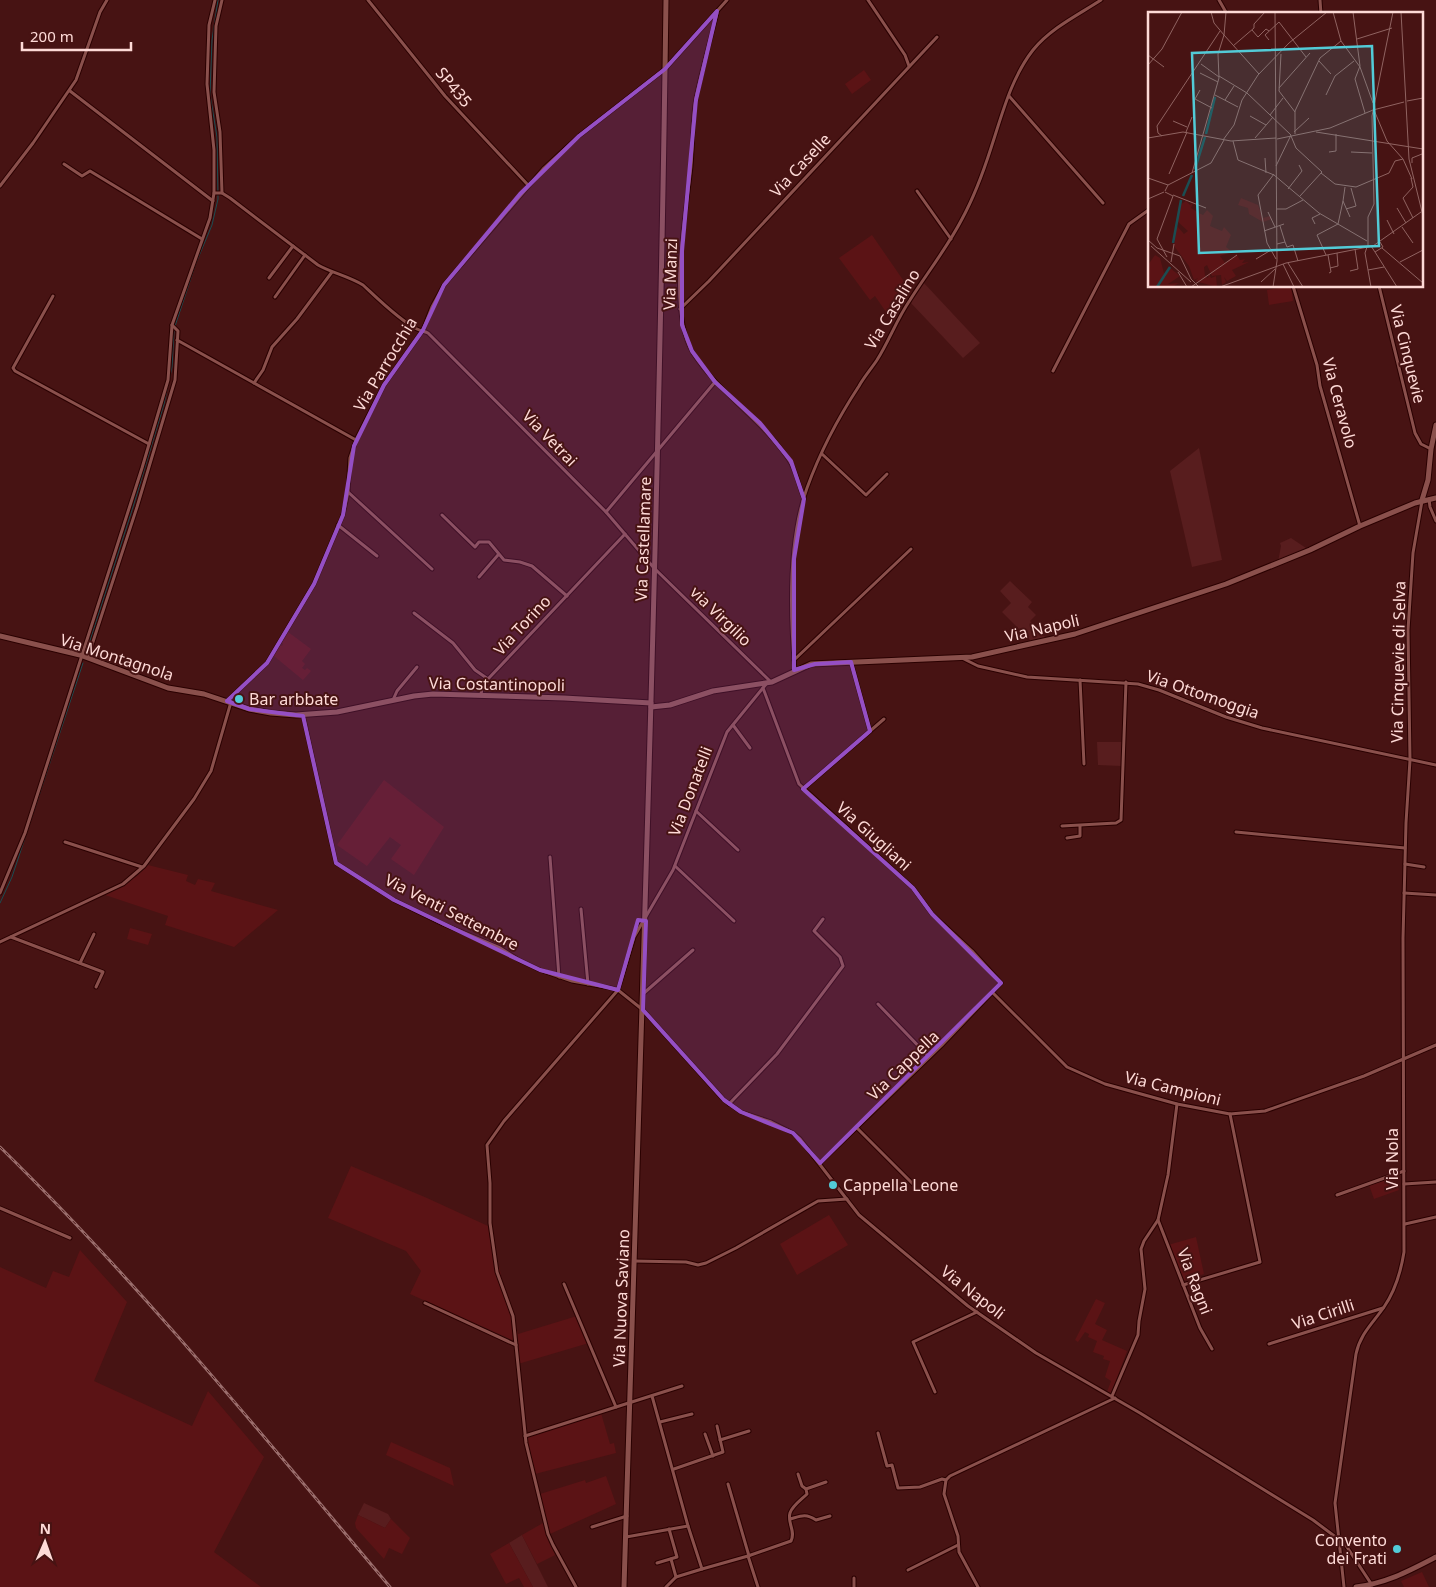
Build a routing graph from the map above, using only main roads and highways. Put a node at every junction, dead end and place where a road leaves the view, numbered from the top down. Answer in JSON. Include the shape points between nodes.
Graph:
{"nodes":[{"id":1,"x":666,"y":0,"type":"edge"},
{"id":2,"x":1436,"y":425,"type":"edge"},
{"id":3,"x":1436,"y":498,"type":"edge"},
{"id":4,"x":1422,"y":500,"type":"junction"},
{"id":5,"x":0,"y":636,"type":"edge"},
{"id":6,"x":229,"y":702,"type":"joint"},
{"id":7,"x":651,"y":705,"type":"junction"},
{"id":8,"x":643,"y":1010,"type":"joint"},
{"id":9,"x":1436,"y":1557,"type":"edge"},
{"id":10,"x":1373,"y":1586,"type":"edge"},
{"id":11,"x":624,"y":1587,"type":"edge"},
{"id":12,"x":1356,"y":1587,"type":"edge"}],
"edges":[{"from":1,"to":7,"type":"main road","name":"Via Castellamare"},
{"from":2,"to":4,"type":"main road"},
{"from":3,"to":4,"type":"main road","name":"Via Napoli"},
{"from":4,"to":7,"type":"main road","name":"Via Napoli","via":[[1282,562],[1075,634],[962,658],[811,664],[767,684],[713,691],[670,705]]},
{"from":5,"to":6,"type":"main road","name":"Via Montagnola","via":[[85,656],[155,685]]},
{"from":6,"to":7,"type":"main road","name":"Via Costantinopoli","via":[[249,709],[288,715],[338,712],[433,694]]},
{"from":7,"to":8,"type":"main road","name":"Via Castellamare"},
{"from":8,"to":11,"type":"main road","name":"Via Nuova Saviano"},
{"from":9,"to":10,"type":"main road"},
{"from":10,"to":12,"type":"main road"}]}
